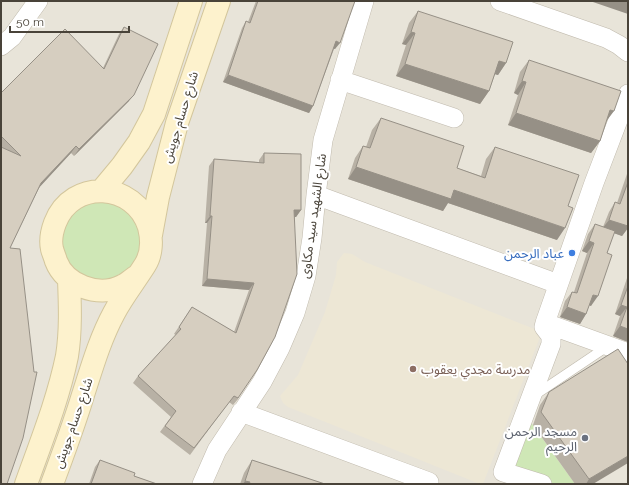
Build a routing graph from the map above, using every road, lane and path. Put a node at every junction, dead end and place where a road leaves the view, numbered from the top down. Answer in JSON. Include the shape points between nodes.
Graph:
{"nodes":[{"id":1,"x":38,"y":1,"type":"edge"},
{"id":2,"x":191,"y":1,"type":"edge"},
{"id":3,"x":219,"y":1,"type":"edge"},
{"id":4,"x":364,"y":1,"type":"edge"},
{"id":5,"x":500,"y":1,"type":"edge"},
{"id":6,"x":1,"y":46,"type":"edge"},
{"id":7,"x":628,"y":52,"type":"edge"},
{"id":8,"x":340,"y":80,"type":"junction"},
{"id":9,"x":628,"y":94,"type":"edge"},
{"id":10,"x":454,"y":118,"type":"dead end"},
{"id":11,"x":102,"y":190,"type":"junction"},
{"id":12,"x":316,"y":195,"type":"junction"},
{"id":13,"x":151,"y":235,"type":"junction"},
{"id":14,"x":137,"y":276,"type":"junction"},
{"id":15,"x":69,"y":279,"type":"junction"},
{"id":16,"x":558,"y":284,"type":"junction"},
{"id":17,"x":544,"y":323,"type":"junction"},
{"id":18,"x":608,"y":346,"type":"junction"},
{"id":19,"x":628,"y":353,"type":"edge"},
{"id":20,"x":531,"y":397,"type":"junction"},
{"id":21,"x":241,"y":412,"type":"junction"},
{"id":22,"x":429,"y":482,"type":"dead end"},
{"id":23,"x":26,"y":484,"type":"edge"},
{"id":24,"x":52,"y":484,"type":"edge"},
{"id":25,"x":202,"y":484,"type":"edge"},
{"id":26,"x":542,"y":484,"type":"edge"}],
"edges":[{"from":1,"to":6,"type":"street","via":[[12,37]]},
{"from":2,"to":11,"type":"street","name":"شارع حسام جويش","via":[[154,114],[139,142]]},
{"from":3,"to":13,"type":"street","name":"شارع حسام جويش","via":[[177,123]]},
{"from":4,"to":8,"type":"street","name":"شارع الشهيد سيد مكاوى"},
{"from":5,"to":7,"type":"street","via":[[606,38]]},
{"from":8,"to":10,"type":"street"},
{"from":8,"to":12,"type":"street","name":"شارع الشهيد سيد مكاوى","via":[[323,140]]},
{"from":9,"to":16,"type":"street"},
{"from":11,"to":13,"type":"street","via":[[119,194],[135,203],[146,217]]},
{"from":11,"to":15,"type":"street","via":[[85,193],[69,202],[58,215],[52,232],[52,249],[58,266]]},
{"from":12,"to":16,"type":"street"},
{"from":12,"to":21,"type":"street","name":"شارع الشهيد سيد مكاوى","via":[[306,276],[295,313],[262,382]]},
{"from":13,"to":14,"type":"street","via":[[146,264]]},
{"from":14,"to":15,"type":"street","via":[[122,287],[104,291],[85,288]]},
{"from":14,"to":24,"type":"street","name":"شارع حسام جويش","via":[[114,314],[96,354]]},
{"from":15,"to":23,"type":"street","name":"شارع حسام جويش","via":[[70,317],[67,354],[59,391]]},
{"from":16,"to":17,"type":"street"},
{"from":17,"to":18,"type":"street"},
{"from":17,"to":20,"type":"street","via":[[552,340]]},
{"from":18,"to":19,"type":"street"},
{"from":18,"to":20,"type":"lane"},
{"from":20,"to":26,"type":"street","via":[[503,472]]},
{"from":21,"to":22,"type":"street"},
{"from":21,"to":25,"type":"street","name":"شارع الشهيد سيد مكاوى","via":[[216,450]]}]}
